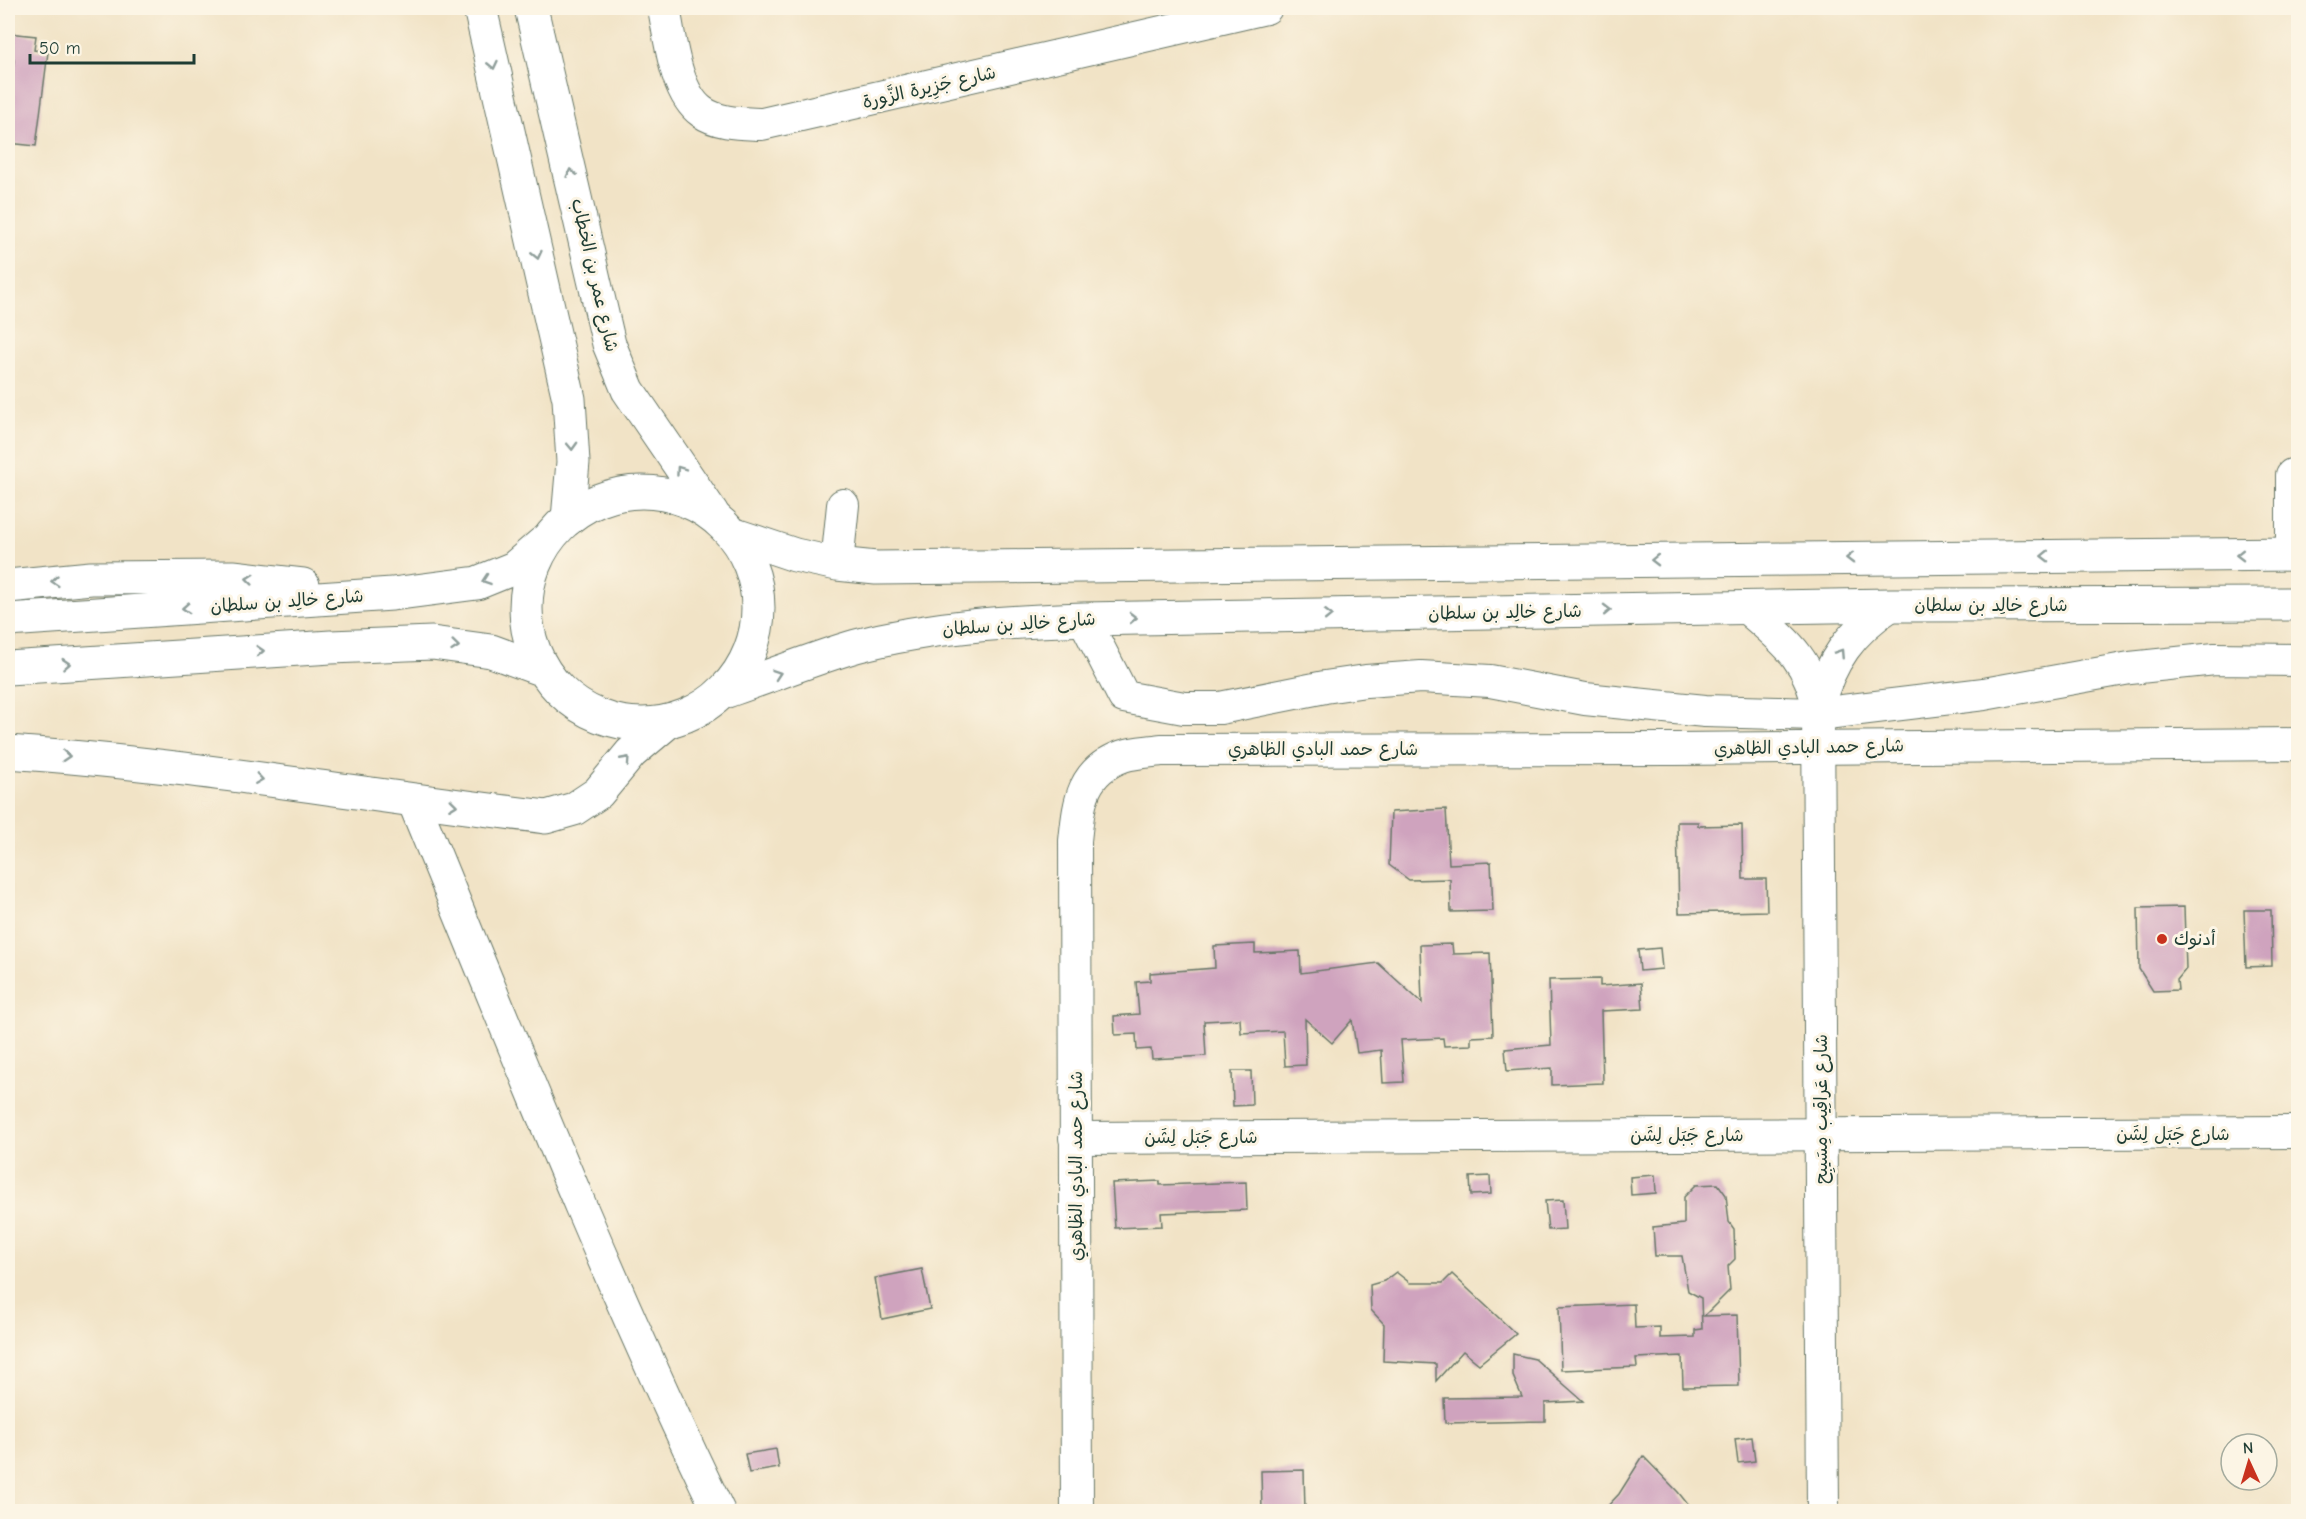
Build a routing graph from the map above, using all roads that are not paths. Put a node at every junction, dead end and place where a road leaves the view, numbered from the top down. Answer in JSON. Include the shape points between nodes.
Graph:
{"nodes":[{"id":1,"x":480,"y":8,"type":"edge"},
{"id":2,"x":531,"y":8,"type":"edge"},
{"id":3,"x":664,"y":8,"type":"edge"},
{"id":4,"x":1266,"y":8,"type":"edge"},
{"id":5,"x":2292,"y":475,"type":"dead end"},
{"id":6,"x":843,"y":506,"type":"dead end"},
{"id":7,"x":723,"y":525,"type":"junction"},
{"id":8,"x":560,"y":527,"type":"junction"},
{"id":9,"x":2295,"y":554,"type":"edge"},
{"id":10,"x":837,"y":564,"type":"junction"},
{"id":11,"x":8,"y":586,"type":"edge"},
{"id":12,"x":392,"y":594,"type":"junction"},
{"id":13,"x":2298,"y":604,"type":"edge"},
{"id":14,"x":1891,"y":605,"type":"junction"},
{"id":15,"x":1747,"y":608,"type":"junction"},
{"id":16,"x":1084,"y":619,"type":"junction"},
{"id":17,"x":8,"y":620,"type":"edge"},
{"id":18,"x":2298,"y":660,"type":"edge"},
{"id":19,"x":8,"y":668,"type":"edge"},
{"id":20,"x":543,"y":670,"type":"junction"},
{"id":21,"x":722,"y":693,"type":"junction"},
{"id":22,"x":1818,"y":710,"type":"junction"},
{"id":23,"x":669,"y":721,"type":"junction"},
{"id":24,"x":2298,"y":744,"type":"edge"},
{"id":25,"x":1818,"y":746,"type":"junction"},
{"id":26,"x":8,"y":752,"type":"edge"},
{"id":27,"x":413,"y":800,"type":"junction"},
{"id":28,"x":2298,"y":1132,"type":"edge"},
{"id":29,"x":1821,"y":1135,"type":"junction"},
{"id":30,"x":1075,"y":1138,"type":"junction"},
{"id":31,"x":719,"y":1512,"type":"edge"},
{"id":32,"x":1077,"y":1512,"type":"edge"},
{"id":33,"x":1823,"y":1512,"type":"edge"}],
"edges":[{"from":1,"to":8,"type":"main road","one_way":true,"via":[[569,399],[573,462]]},
{"from":7,"to":2,"type":"main road","name":"شارع عمر بن الخطاب","one_way":true,"via":[[628,390],[609,344]]},
{"from":3,"to":4,"type":"street","name":"شارع جَزِيرة الزَّورة","via":[[687,96],[702,112],[728,122],[762,124]]},
{"from":5,"to":9,"type":"street"},
{"from":6,"to":10,"type":"street"},
{"from":7,"to":8,"type":"main road","name":"شارع خالِد بن سلطان","via":[[687,501],[657,493],[625,494],[595,502]]},
{"from":7,"to":10,"type":"main road","via":[[795,555]]},
{"from":7,"to":21,"type":"main road","name":"شارع عمر بن الخطاب","via":[[750,564],[758,598],[756,633],[744,666]]},
{"from":8,"to":12,"type":"main road","name":"شارع خالِد بن سلطان","one_way":true,"via":[[514,568],[497,576],[477,583]]},
{"from":8,"to":20,"type":"main road","via":[[536,560],[528,587],[526,616],[531,644]]},
{"from":9,"to":10,"type":"main road","one_way":true,"via":[[876,568]]},
{"from":12,"to":11,"type":"main road","one_way":true,"via":[[233,578],[91,578]]},
{"from":12,"to":17,"type":"main road","name":"شارع خالِد بن سلطان","one_way":true},
{"from":13,"to":14,"type":"main road","name":"شارع خالِد بن سلطان"},
{"from":14,"to":15,"type":"main road","name":"شارع خالِد بن سلطان"},
{"from":22,"to":14,"type":"street","name":"شارع عَراقِيب مِسَيبِح","one_way":true,"via":[[1829,672],[1843,648],[1861,627]]},
{"from":16,"to":15,"type":"main road","name":"شارع خالِد بن سلطان","one_way":true},
{"from":15,"to":22,"type":"street","name":"شارع عَراقِيب مِسَيبِح","via":[[1799,657],[1815,689]]},
{"from":21,"to":16,"type":"main road","name":"شارع خالِد بن سلطان","one_way":true,"via":[[855,646],[933,629]]},
{"from":16,"to":22,"type":"street","via":[[1124,698],[1184,708],[1220,708],[1335,686],[1421,677],[1490,681],[1585,699],[1706,711]]},
{"from":18,"to":22,"type":"street","via":[[2215,659],[2130,668],[1984,694]]},
{"from":19,"to":20,"type":"main road","one_way":true,"via":[[424,643],[491,651]]},
{"from":20,"to":23,"type":"main road","via":[[562,692],[585,709],[611,720],[640,724]]},
{"from":21,"to":23,"type":"main road","via":[[697,711]]},
{"from":22,"to":25,"type":"street","name":"شارع عَراقِيب مِسَيبِح"},
{"from":27,"to":23,"type":"main road","one_way":true,"via":[[546,817],[574,809],[598,793],[631,753]]},
{"from":24,"to":25,"type":"street","name":"شارع حمد البادي الظاهري"},
{"from":25,"to":29,"type":"street","name":"شارع عَراقِيب مِسَيبِح"},
{"from":25,"to":30,"type":"street","name":"شارع حمد البادي الظاهري","via":[[1161,750],[1123,756],[1101,768],[1086,785],[1078,810]]},
{"from":26,"to":27,"type":"main road","one_way":true,"via":[[189,770]]},
{"from":27,"to":31,"type":"street","via":[[567,1177]]},
{"from":28,"to":29,"type":"street","name":"شارع جَبَل لِشَن"},
{"from":29,"to":30,"type":"street","name":"شارع جَبَل لِشَن"},
{"from":29,"to":33,"type":"street","name":"شارع عَراقِيب مِسَيبِح"},
{"from":30,"to":32,"type":"street","name":"شارع حمد البادي الظاهري"}]}
